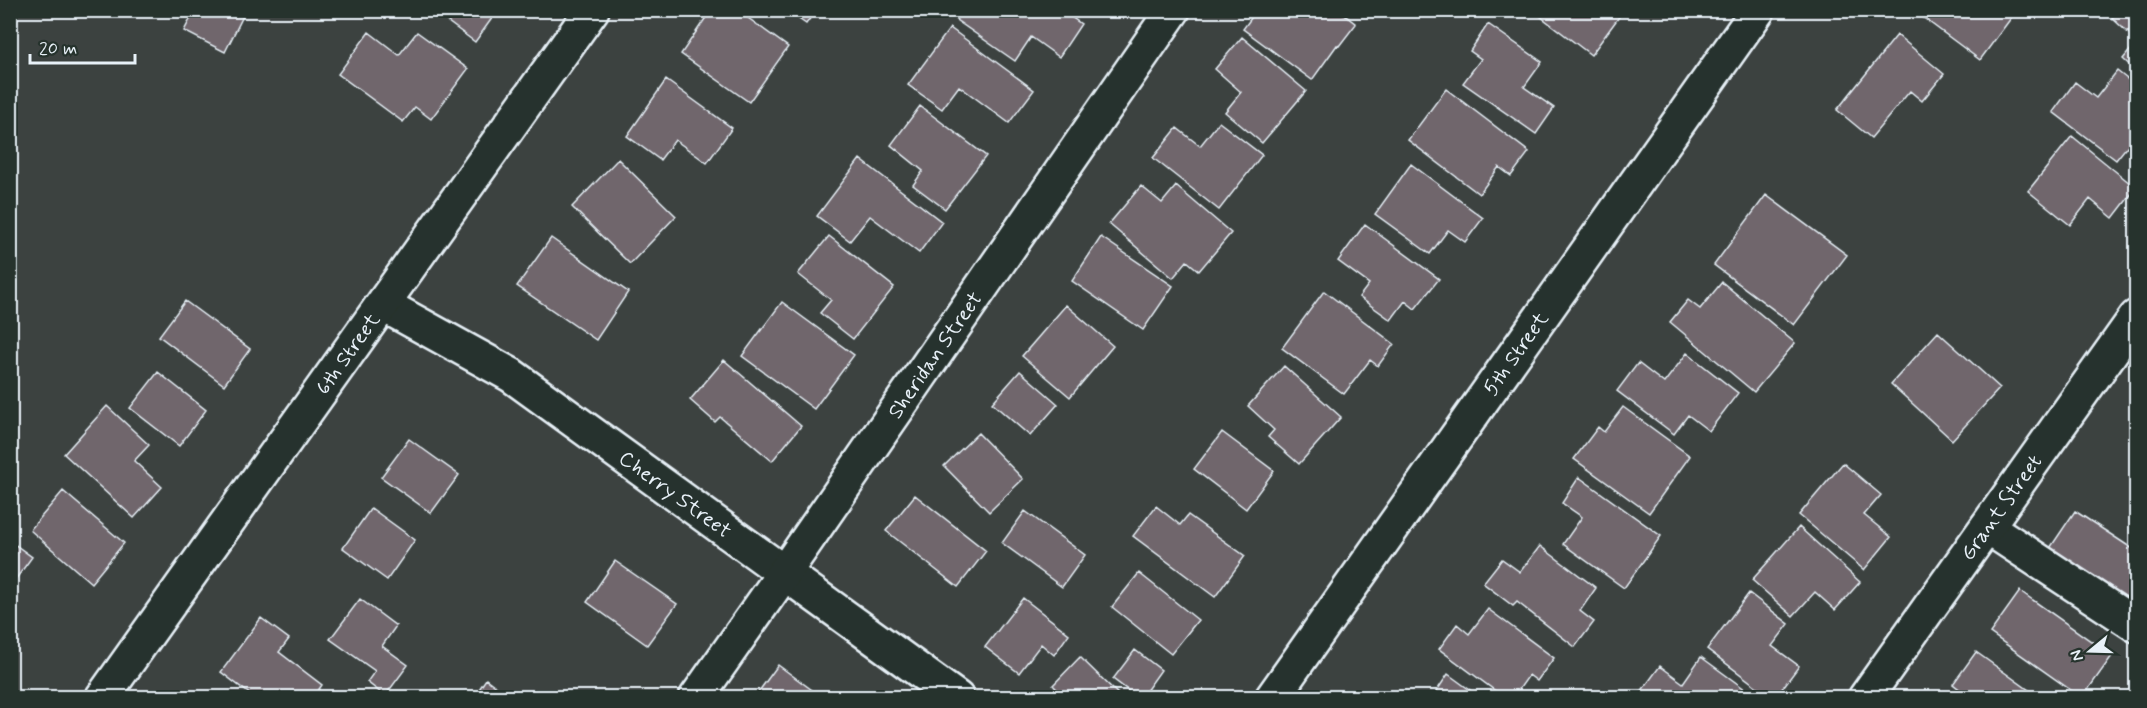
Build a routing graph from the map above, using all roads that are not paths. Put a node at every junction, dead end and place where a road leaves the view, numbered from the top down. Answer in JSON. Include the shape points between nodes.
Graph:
{"nodes":[{"id":1,"x":592,"y":10,"type":"edge"},
{"id":2,"x":1173,"y":10,"type":"edge"},
{"id":3,"x":1758,"y":10,"type":"edge"},
{"id":4,"x":384,"y":305,"type":"junction"},
{"id":5,"x":2136,"y":317,"type":"edge"},
{"id":6,"x":1987,"y":527,"type":"junction"},
{"id":7,"x":784,"y":573,"type":"junction"},
{"id":8,"x":2136,"y":625,"type":"edge"},
{"id":9,"x":102,"y":698,"type":"edge"},
{"id":10,"x":696,"y":698,"type":"edge"},
{"id":11,"x":957,"y":698,"type":"edge"},
{"id":12,"x":1272,"y":698,"type":"edge"},
{"id":13,"x":1865,"y":698,"type":"edge"}],
"edges":[{"from":1,"to":4,"type":"street","name":"6th Street"},
{"from":2,"to":7,"type":"street","name":"Sheridan Street"},
{"from":3,"to":12,"type":"street","name":"5th Street"},
{"from":4,"to":7,"type":"street","name":"Cherry Street","via":[[511,375]]},
{"from":4,"to":9,"type":"street","name":"6th Street"},
{"from":5,"to":6,"type":"street","name":"Grant Street"},
{"from":6,"to":8,"type":"street"},
{"from":6,"to":13,"type":"street","name":"Grant Street"},
{"from":7,"to":10,"type":"street","name":"Sheridan Street"},
{"from":7,"to":11,"type":"street","name":"Cherry Street"}]}
